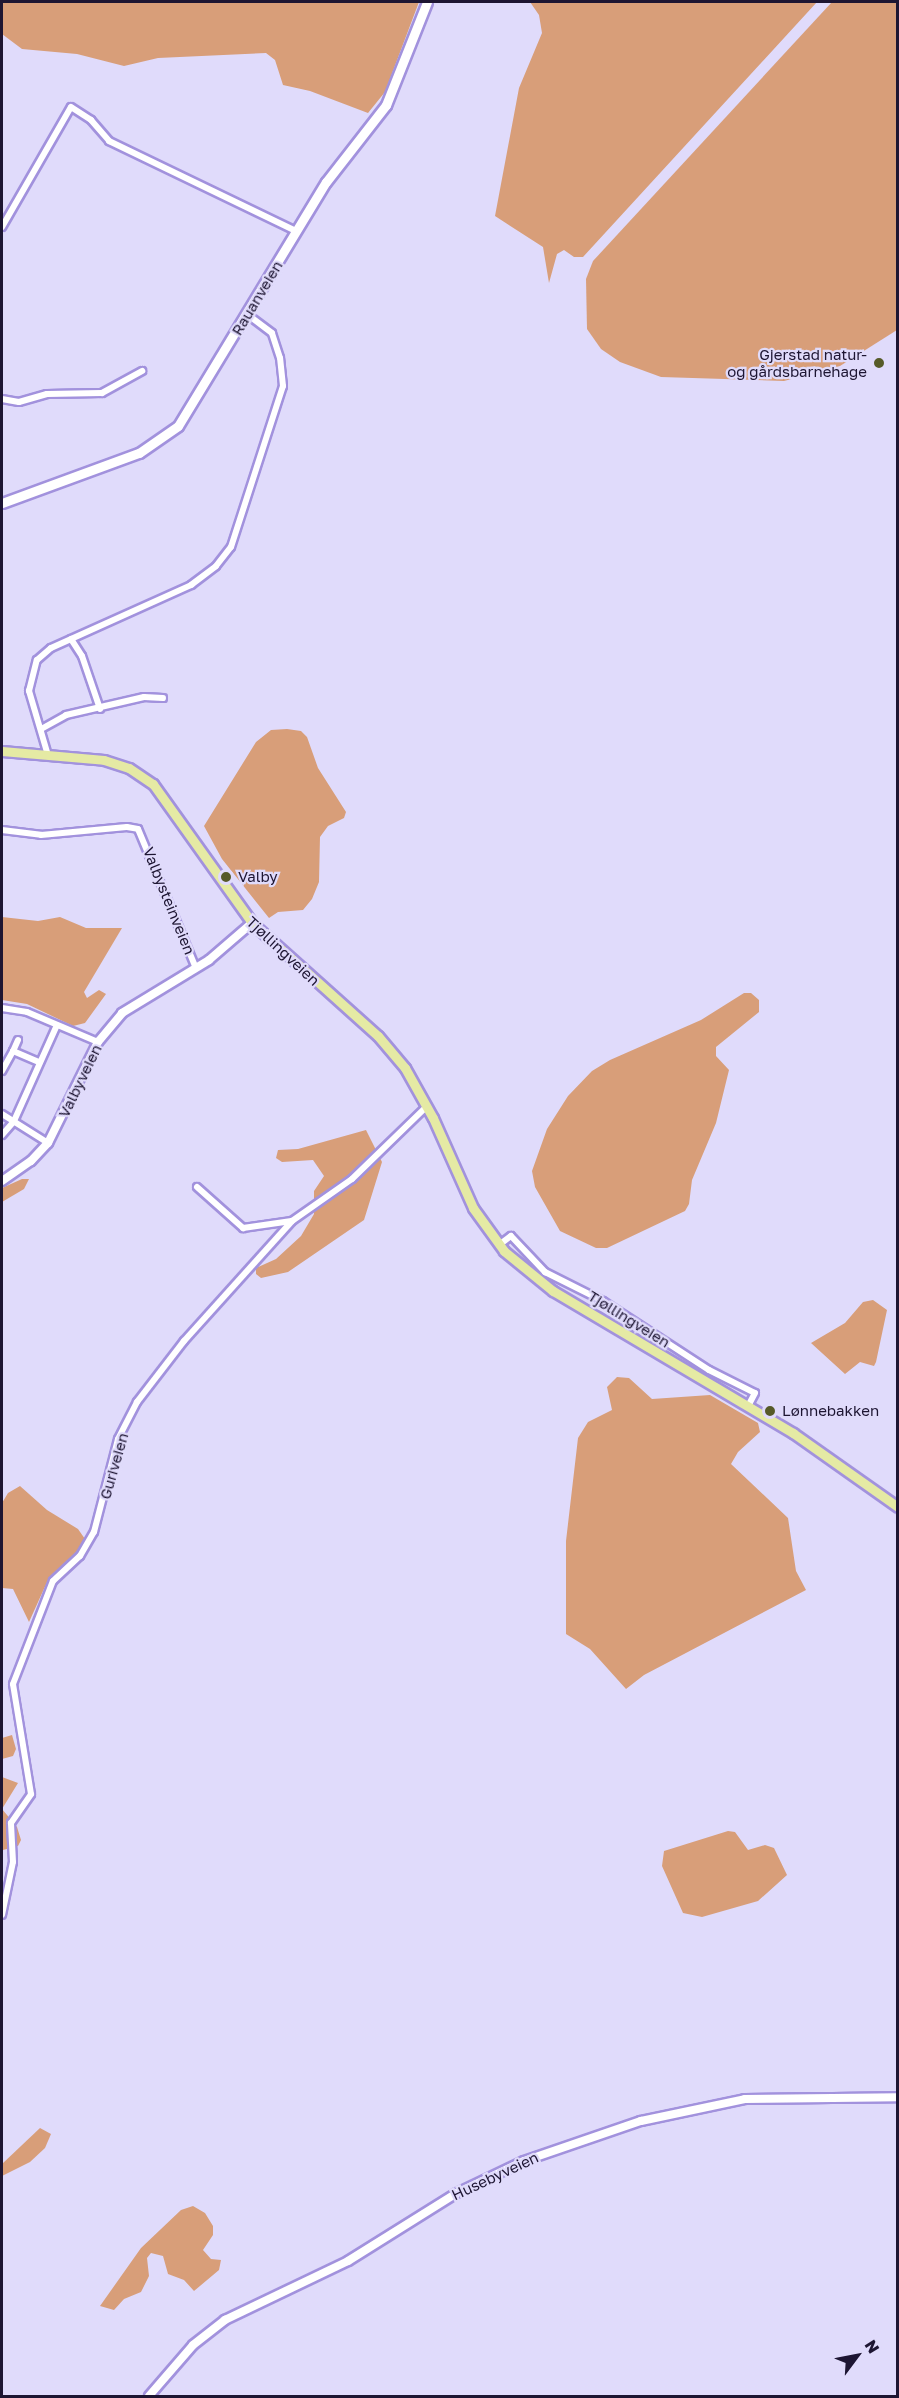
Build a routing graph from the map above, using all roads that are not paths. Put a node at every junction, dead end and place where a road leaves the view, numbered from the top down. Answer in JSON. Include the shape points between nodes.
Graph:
{"nodes":[{"id":1,"x":427,"y":2,"type":"edge"},
{"id":2,"x":2,"y":227,"type":"edge"},
{"id":3,"x":296,"y":231,"type":"junction"},
{"id":4,"x":248,"y":314,"type":"junction"},
{"id":5,"x":142,"y":371,"type":"dead end"},
{"id":6,"x":2,"y":399,"type":"edge"},
{"id":7,"x":2,"y":503,"type":"edge"},
{"id":8,"x":71,"y":639,"type":"junction"},
{"id":9,"x":163,"y":698,"type":"dead end"},
{"id":10,"x":100,"y":709,"type":"junction"},
{"id":11,"x":43,"y":728,"type":"junction"},
{"id":12,"x":2,"y":751,"type":"edge"},
{"id":13,"x":47,"y":752,"type":"junction"},
{"id":14,"x":2,"y":830,"type":"edge"},
{"id":15,"x":252,"y":923,"type":"junction"},
{"id":16,"x":196,"y":968,"type":"junction"},
{"id":17,"x":2,"y":1008,"type":"edge"},
{"id":18,"x":57,"y":1025,"type":"junction"},
{"id":19,"x":18,"y":1040,"type":"dead end"},
{"id":20,"x":98,"y":1042,"type":"junction"},
{"id":21,"x":13,"y":1051,"type":"junction"},
{"id":22,"x":39,"y":1062,"type":"junction"},
{"id":23,"x":2,"y":1071,"type":"edge"},
{"id":24,"x":427,"y":1106,"type":"junction"},
{"id":25,"x":2,"y":1114,"type":"edge"},
{"id":26,"x":14,"y":1121,"type":"junction"},
{"id":27,"x":2,"y":1135,"type":"edge"},
{"id":28,"x":48,"y":1143,"type":"junction"},
{"id":29,"x":2,"y":1181,"type":"edge"},
{"id":30,"x":197,"y":1187,"type":"dead end"},
{"id":31,"x":292,"y":1221,"type":"junction"},
{"id":32,"x":499,"y":1245,"type":"junction"},
{"id":33,"x":748,"y":1406,"type":"junction"},
{"id":34,"x":897,"y":1507,"type":"edge"},
{"id":35,"x":2,"y":1915,"type":"edge"},
{"id":36,"x":897,"y":2097,"type":"edge"},
{"id":37,"x":149,"y":2397,"type":"edge"}],
"edges":[{"from":1,"to":3,"type":"main road","name":"Rauanveien","via":[[386,105],[334,170]]},
{"from":2,"to":3,"type":"street","via":[[71,107],[91,120],[109,141]]},
{"from":3,"to":4,"type":"main road","name":"Rauanveien"},
{"from":4,"to":7,"type":"main road","name":"Rauanveien","via":[[191,408],[162,440],[139,453]]},
{"from":4,"to":8,"type":"street","via":[[272,333],[283,386],[231,547],[216,566],[190,585]]},
{"from":5,"to":6,"type":"street","via":[[102,393],[47,394],[19,402]]},
{"from":8,"to":10,"type":"street","via":[[82,656]]},
{"from":8,"to":11,"type":"street","via":[[44,653],[32,669],[31,704]]},
{"from":9,"to":10,"type":"street","via":[[144,697]]},
{"from":10,"to":11,"type":"street","via":[[57,718]]},
{"from":11,"to":13,"type":"street"},
{"from":12,"to":13,"type":"main road","name":"Tjøllingveien"},
{"from":13,"to":15,"type":"main road","name":"Tjøllingveien","via":[[114,763],[153,784]]},
{"from":14,"to":16,"type":"street","name":"Valbysteinveien","via":[[41,835],[127,826],[138,829]]},
{"from":15,"to":16,"type":"street","name":"Valbyveien"},
{"from":15,"to":24,"type":"main road","name":"Tjøllingveien","via":[[378,1036],[405,1068]]},
{"from":16,"to":20,"type":"street","name":"Valbyveien","via":[[122,1013]]},
{"from":17,"to":18,"type":"street","via":[[27,1012]]},
{"from":18,"to":20,"type":"street"},
{"from":18,"to":22,"type":"street"},
{"from":19,"to":21,"type":"street"},
{"from":20,"to":28,"type":"street","name":"Valbyveien"},
{"from":21,"to":22,"type":"street"},
{"from":21,"to":23,"type":"street"},
{"from":22,"to":26,"type":"street"},
{"from":24,"to":31,"type":"street","name":"Guriveien","via":[[393,1135],[357,1175]]},
{"from":24,"to":32,"type":"main road","name":"Tjøllingveien","via":[[485,1227]]},
{"from":25,"to":26,"type":"street"},
{"from":26,"to":27,"type":"street"},
{"from":26,"to":28,"type":"street"},
{"from":28,"to":29,"type":"street","name":"Valbyveien"},
{"from":30,"to":31,"type":"street","via":[[243,1228]]},
{"from":31,"to":35,"type":"street","name":"Guriveien","via":[[184,1341],[138,1402],[118,1439],[94,1532],[80,1556],[53,1581],[47,1592],[13,1684],[31,1794],[11,1823],[13,1862]]},
{"from":32,"to":33,"type":"main road","name":"Tjøllingveien","via":[[553,1291]]},
{"from":32,"to":33,"type":"street","name":"Tjøllingveien","via":[[511,1236],[545,1272],[603,1301],[717,1375],[755,1393]]},
{"from":33,"to":34,"type":"main road","name":"Tjøllingveien"},
{"from":36,"to":37,"type":"street","name":"Husebyveien","via":[[735,2101],[641,2121],[524,2161],[457,2193],[365,2252],[225,2320],[193,2345]]}]}
